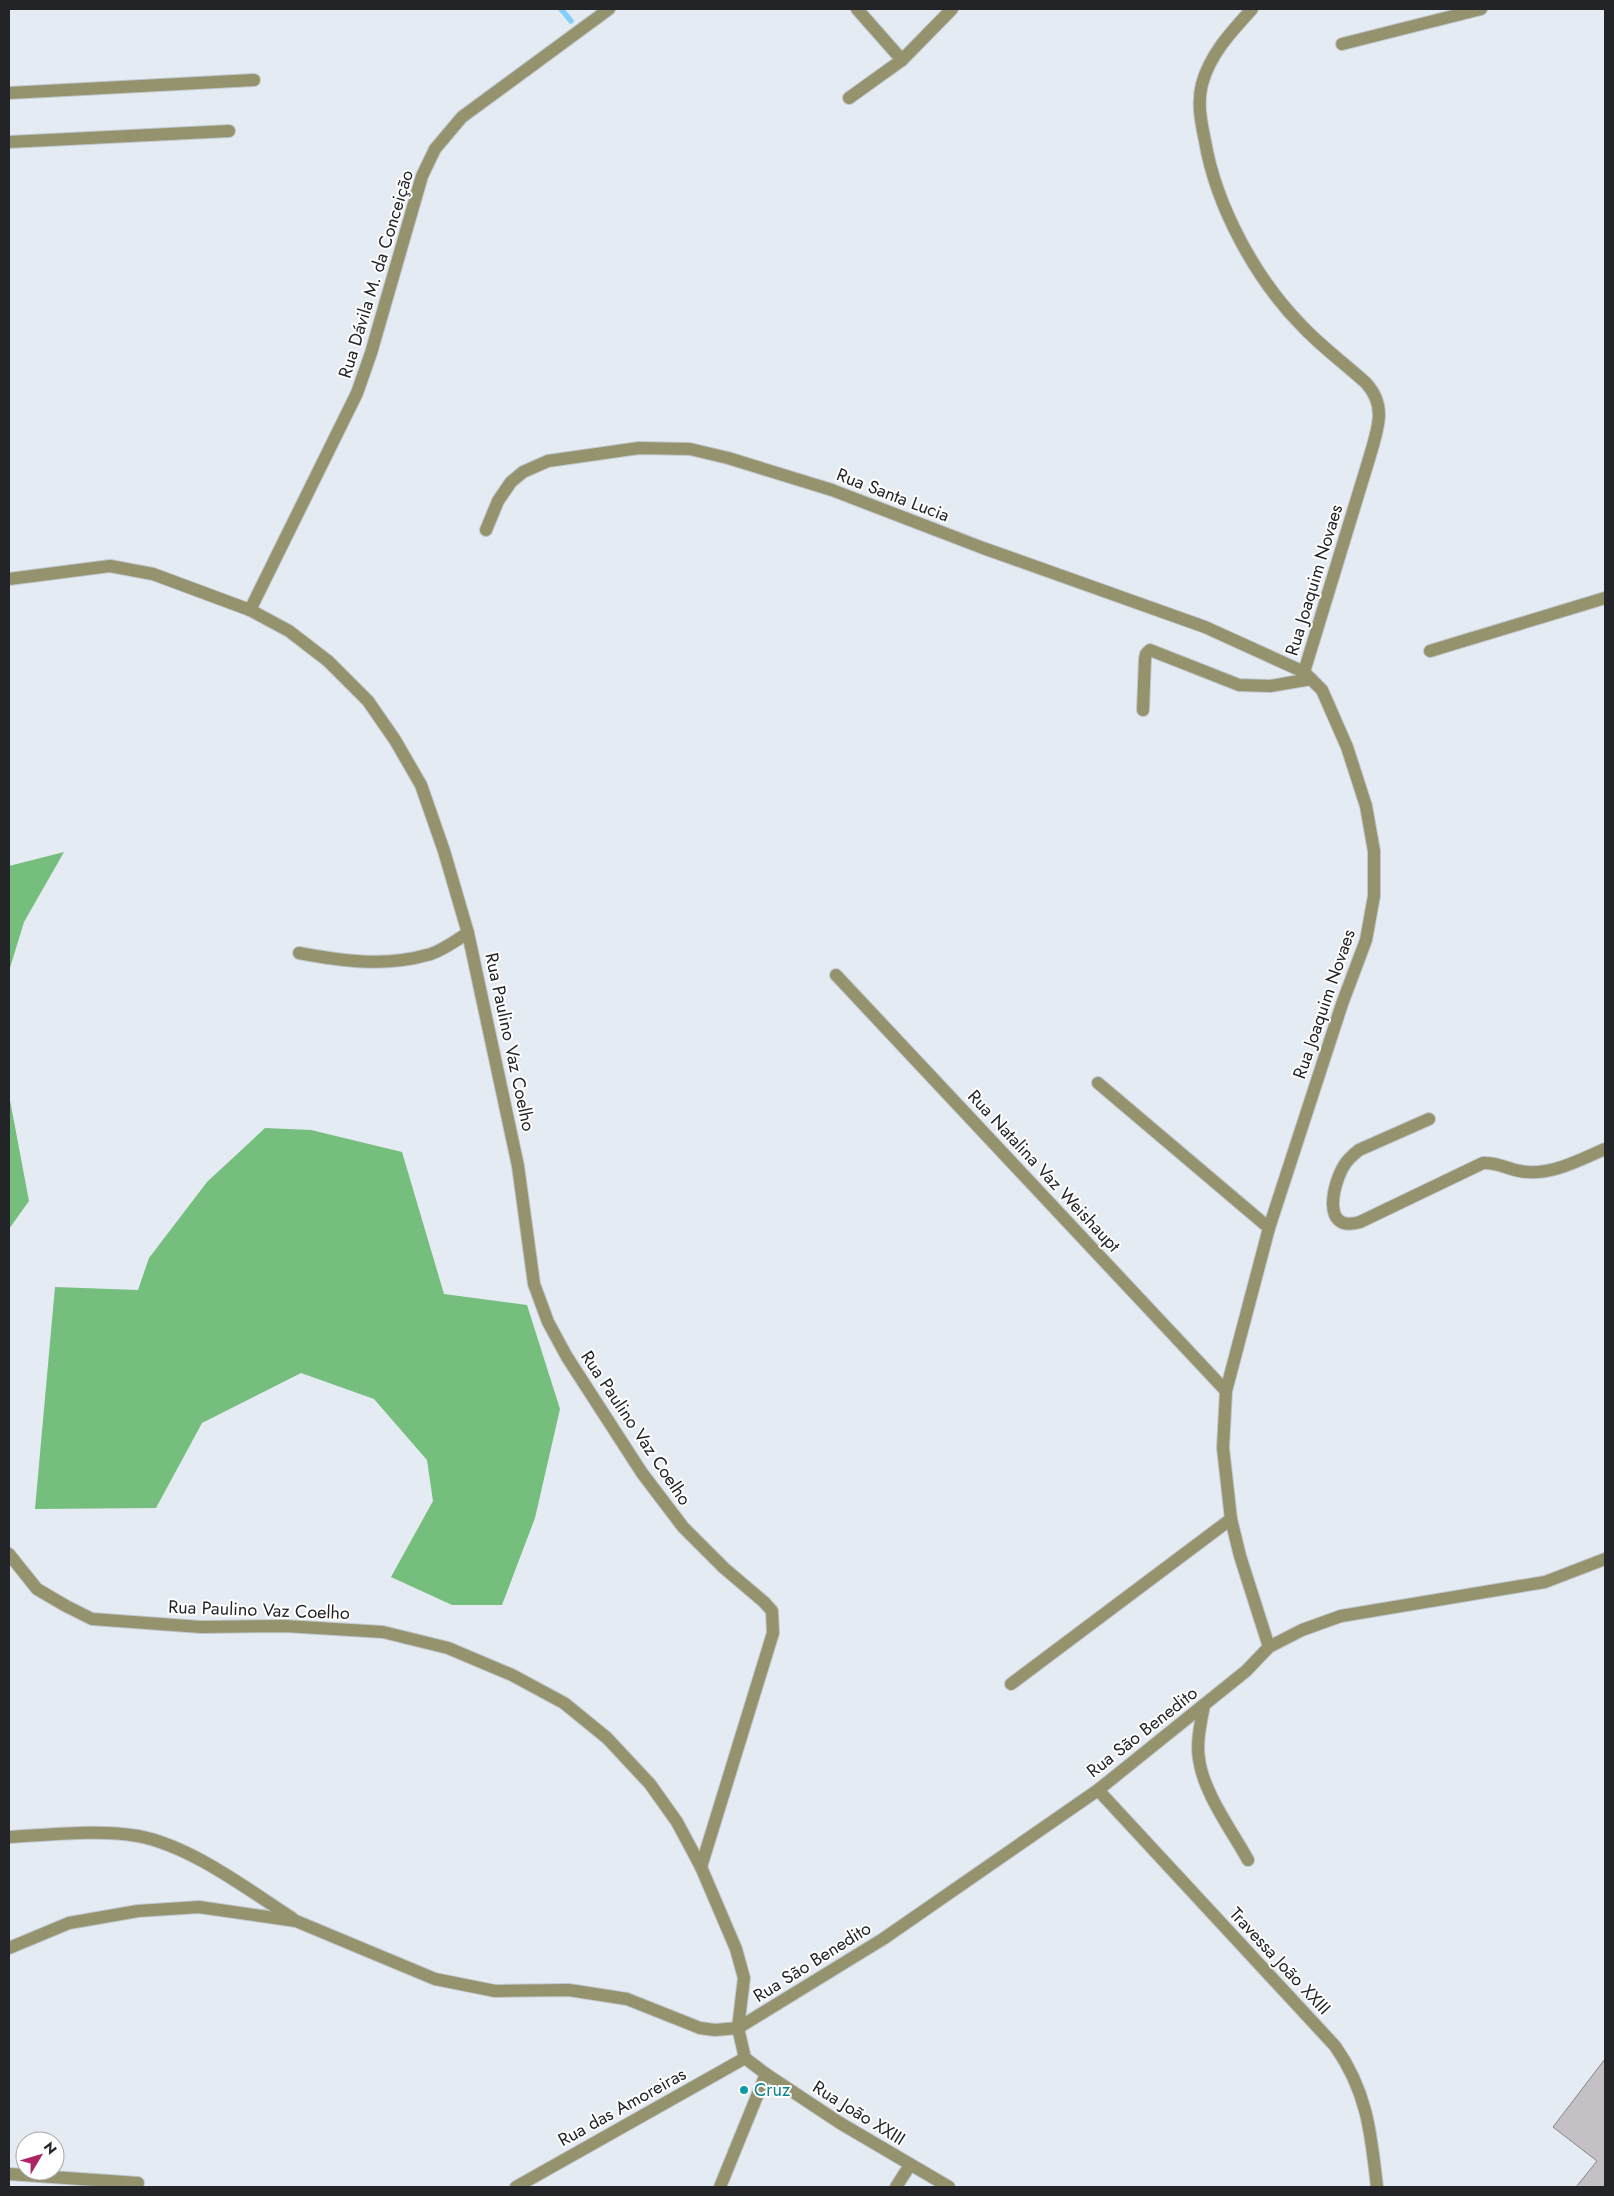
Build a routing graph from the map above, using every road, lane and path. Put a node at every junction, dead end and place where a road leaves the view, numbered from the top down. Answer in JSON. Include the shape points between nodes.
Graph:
{"nodes":[{"id":1,"x":609,"y":9,"type":"edge"},
{"id":2,"x":857,"y":9,"type":"edge"},
{"id":3,"x":952,"y":9,"type":"edge"},
{"id":4,"x":1252,"y":9,"type":"edge"},
{"id":5,"x":1481,"y":9,"type":"edge"},
{"id":6,"x":1342,"y":44,"type":"dead end"},
{"id":7,"x":902,"y":60,"type":"junction"},
{"id":8,"x":254,"y":80,"type":"dead end"},
{"id":9,"x":9,"y":93,"type":"edge"},
{"id":10,"x":849,"y":98,"type":"dead end"},
{"id":11,"x":230,"y":131,"type":"dead end"},
{"id":12,"x":9,"y":142,"type":"edge"},
{"id":13,"x":486,"y":530,"type":"dead end"},
{"id":14,"x":9,"y":579,"type":"edge"},
{"id":15,"x":1605,"y":598,"type":"edge"},
{"id":16,"x":250,"y":610,"type":"junction"},
{"id":17,"x":1430,"y":651,"type":"dead end"},
{"id":18,"x":1308,"y":675,"type":"junction"},
{"id":19,"x":1143,"y":710,"type":"dead end"},
{"id":20,"x":468,"y":933,"type":"junction"},
{"id":21,"x":299,"y":952,"type":"dead end"},
{"id":22,"x":836,"y":975,"type":"dead end"},
{"id":23,"x":1098,"y":1083,"type":"dead end"},
{"id":24,"x":1429,"y":1119,"type":"dead end"},
{"id":25,"x":1605,"y":1149,"type":"edge"},
{"id":26,"x":1268,"y":1228,"type":"junction"},
{"id":27,"x":1226,"y":1390,"type":"junction"},
{"id":28,"x":1231,"y":1520,"type":"junction"},
{"id":29,"x":9,"y":1554,"type":"edge"},
{"id":30,"x":1605,"y":1559,"type":"edge"},
{"id":31,"x":1269,"y":1647,"type":"junction"},
{"id":32,"x":1011,"y":1684,"type":"dead end"},
{"id":33,"x":1204,"y":1705,"type":"junction"},
{"id":34,"x":1098,"y":1790,"type":"junction"},
{"id":35,"x":9,"y":1837,"type":"edge"},
{"id":36,"x":1248,"y":1860,"type":"dead end"},
{"id":37,"x":701,"y":1868,"type":"junction"},
{"id":38,"x":296,"y":1921,"type":"junction"},
{"id":39,"x":9,"y":1948,"type":"edge"},
{"id":40,"x":738,"y":2028,"type":"junction"},
{"id":41,"x":746,"y":2058,"type":"junction"},
{"id":42,"x":766,"y":2074,"type":"junction"},
{"id":43,"x":910,"y":2165,"type":"junction"},
{"id":44,"x":9,"y":2174,"type":"edge"},
{"id":45,"x":138,"y":2183,"type":"dead end"},
{"id":46,"x":516,"y":2187,"type":"edge"},
{"id":47,"x":720,"y":2187,"type":"edge"},
{"id":48,"x":896,"y":2187,"type":"edge"},
{"id":49,"x":949,"y":2187,"type":"edge"},
{"id":50,"x":1377,"y":2187,"type":"edge"}],
"edges":[{"from":1,"to":16,"type":"street","name":"Rua Dávila M. da Conceição","via":[[462,117],[435,149],[422,176],[357,393]]},
{"from":2,"to":7,"type":"street"},
{"from":3,"to":7,"type":"street"},
{"from":4,"to":18,"type":"street","name":"Rua Joaquim Novaes","via":[[1212,57],[1202,85],[1200,111],[1208,164],[1228,217],[1265,281],[1302,326],[1370,387],[1379,405],[1379,424],[1370,459]]},
{"from":5,"to":6,"type":"street"},
{"from":7,"to":10,"type":"street"},
{"from":8,"to":9,"type":"street"},
{"from":11,"to":12,"type":"street"},
{"from":13,"to":18,"type":"street","name":"Rua Santa Lucia","via":[[498,501],[511,482],[523,472],[548,461],[640,448],[690,449],[832,490],[982,548],[1204,627]]},
{"from":14,"to":16,"type":"street","name":"Rua Paulino Vaz Coelho","via":[[110,566],[153,574]]},
{"from":15,"to":17,"type":"street"},
{"from":16,"to":20,"type":"street","name":"Rua Paulino Vaz Coelho","via":[[289,631],[328,661],[368,700],[395,740],[420,785]]},
{"from":18,"to":19,"type":"street","via":[[1270,686],[1239,685],[1150,650],[1144,659]]},
{"from":18,"to":26,"type":"street","name":"Rua Joaquim Novaes","via":[[1322,690],[1347,747],[1366,806],[1374,851],[1374,896],[1366,940]]},
{"from":20,"to":21,"type":"street","via":[[428,955],[376,962],[336,960]]},
{"from":20,"to":37,"type":"street","name":"Rua Paulino Vaz Coelho","via":[[518,1166],[534,1284],[548,1322],[642,1473],[683,1527],[772,1611],[773,1633]]},
{"from":22,"to":27,"type":"street","name":"Rua Natalina Vaz Weishaupt"},
{"from":23,"to":26,"type":"street"},
{"from":24,"to":25,"type":"street","via":[[1359,1150],[1344,1165],[1333,1191],[1332,1207],[1340,1220],[1360,1222],[1483,1163],[1493,1162],[1537,1173]]},
{"from":26,"to":27,"type":"street","name":"Rua Joaquim Novaes"},
{"from":27,"to":28,"type":"street","name":"Rua Joaquim Novaes","via":[[1224,1448]]},
{"from":28,"to":31,"type":"street","name":"Rua Joaquim Novaes"},
{"from":28,"to":32,"type":"street"},
{"from":29,"to":37,"type":"street","name":"Rua Paulino Vaz Coelho","via":[[38,1589],[92,1618],[201,1627],[285,1626],[383,1632],[448,1648],[512,1675],[564,1703],[607,1738],[656,1792],[677,1822]]},
{"from":30,"to":31,"type":"street","name":"Rua São Benedito","via":[[1545,1582],[1340,1616]]},
{"from":31,"to":33,"type":"street","name":"Rua São Benedito","via":[[1246,1671]]},
{"from":33,"to":34,"type":"street","name":"Rua São Benedito"},
{"from":33,"to":36,"type":"street","via":[[1199,1759],[1208,1789]]},
{"from":34,"to":40,"type":"street","name":"Rua São Benedito","via":[[883,1939]]},
{"from":34,"to":50,"type":"street","name":"Travessa João XXIII","via":[[1348,2064],[1364,2103]]},
{"from":35,"to":38,"type":"street","via":[[108,1833],[162,1842],[217,1869]]},
{"from":37,"to":40,"type":"street","via":[[743,1972]]},
{"from":38,"to":39,"type":"street","via":[[199,1907],[138,1911],[69,1923]]},
{"from":38,"to":40,"type":"street","via":[[435,1979],[495,1991],[569,1990],[627,1999],[700,2028]]},
{"from":40,"to":41,"type":"street"},
{"from":41,"to":42,"type":"street","name":"Rua João XXIII"},
{"from":41,"to":46,"type":"street","name":"Rua das Amoreiras"},
{"from":42,"to":43,"type":"street","name":"Rua João XXIII"},
{"from":42,"to":47,"type":"street"},
{"from":43,"to":48,"type":"street"},
{"from":43,"to":49,"type":"street","name":"Rua João XXIII"},
{"from":44,"to":45,"type":"street"}]}
